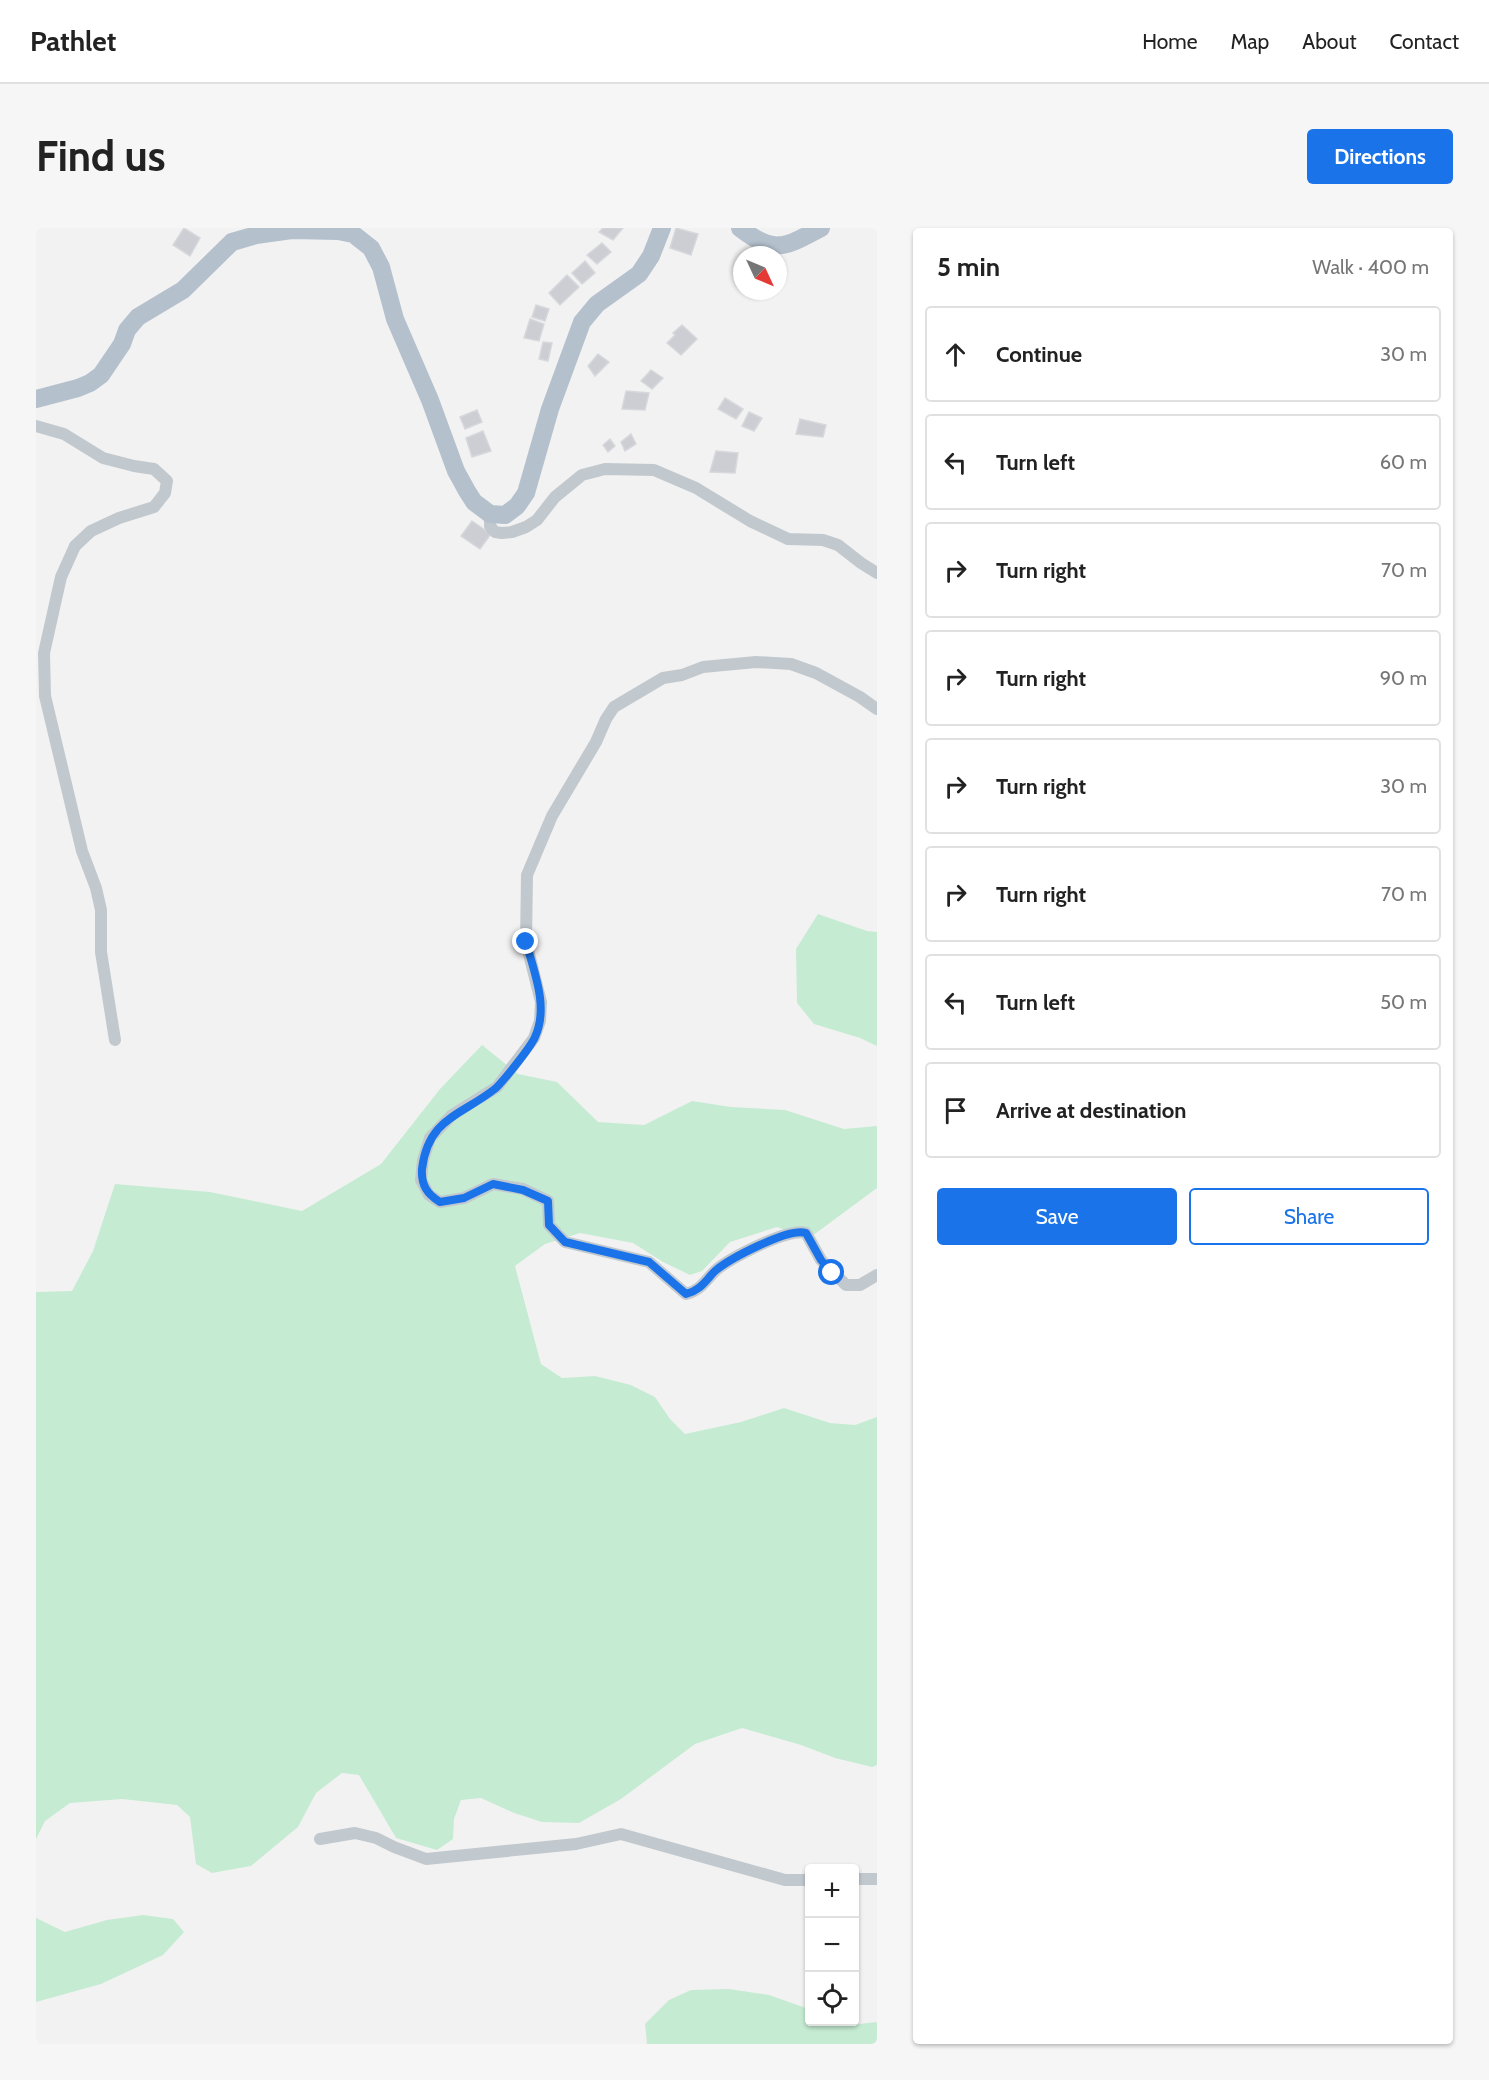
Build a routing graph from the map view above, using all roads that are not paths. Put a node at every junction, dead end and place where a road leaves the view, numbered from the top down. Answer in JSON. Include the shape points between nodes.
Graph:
{"nodes":[{"id":1,"x":662,"y":228,"type":"edge"},
{"id":2,"x":740,"y":228,"type":"edge"},
{"id":3,"x":821,"y":228,"type":"edge"},
{"id":4,"x":36,"y":399,"type":"edge"},
{"id":5,"x":36,"y":426,"type":"edge"},
{"id":6,"x":490,"y":514,"type":"junction"},
{"id":7,"x":877,"y":573,"type":"edge"},
{"id":8,"x":877,"y":709,"type":"edge"},
{"id":9,"x":115,"y":1040,"type":"dead end"},
{"id":10,"x":877,"y":1275,"type":"edge"},
{"id":11,"x":320,"y":1839,"type":"dead end"},
{"id":12,"x":859,"y":1879,"type":"edge"},
{"id":13,"x":877,"y":1879,"type":"edge"},
{"id":14,"x":805,"y":1880,"type":"edge"}],
"edges":[{"from":1,"to":6,"type":"main road","via":[[639,274],[597,304],[582,322],[550,409],[526,493],[505,514]]},
{"from":2,"to":3,"type":"main road","via":[[756,241],[772,245],[789,245]]},
{"from":4,"to":6,"type":"main road","via":[[78,388],[101,375],[138,317],[183,290],[232,242],[256,234],[292,230],[353,234],[371,248],[381,267],[395,319],[456,471],[474,502]]},
{"from":5,"to":9,"type":"street","via":[[64,434],[103,458],[154,469],[167,482],[165,493],[154,507],[92,531],[75,546],[61,577],[44,653],[45,696],[82,851],[101,910],[101,952]]},
{"from":6,"to":7,"type":"street","via":[[490,526],[495,532],[512,532],[537,520],[555,497],[582,475],[605,469],[654,470],[696,488],[783,537],[838,545]]},
{"from":8,"to":10,"type":"street","via":[[816,673],[791,664],[756,662],[703,667],[663,678],[614,707],[552,816],[527,875],[526,942],[541,1002],[534,1038],[497,1087],[452,1115],[430,1138],[421,1180],[429,1196],[440,1202],[464,1198],[493,1184],[523,1190],[548,1201],[549,1225],[565,1242],[649,1262],[686,1294],[697,1291],[731,1260],[800,1231],[806,1233],[821,1260],[846,1285],[860,1285]]},
{"from":11,"to":14,"type":"street","via":[[355,1833],[426,1859],[576,1844],[621,1834],[785,1880]]},
{"from":12,"to":13,"type":"street"}]}
